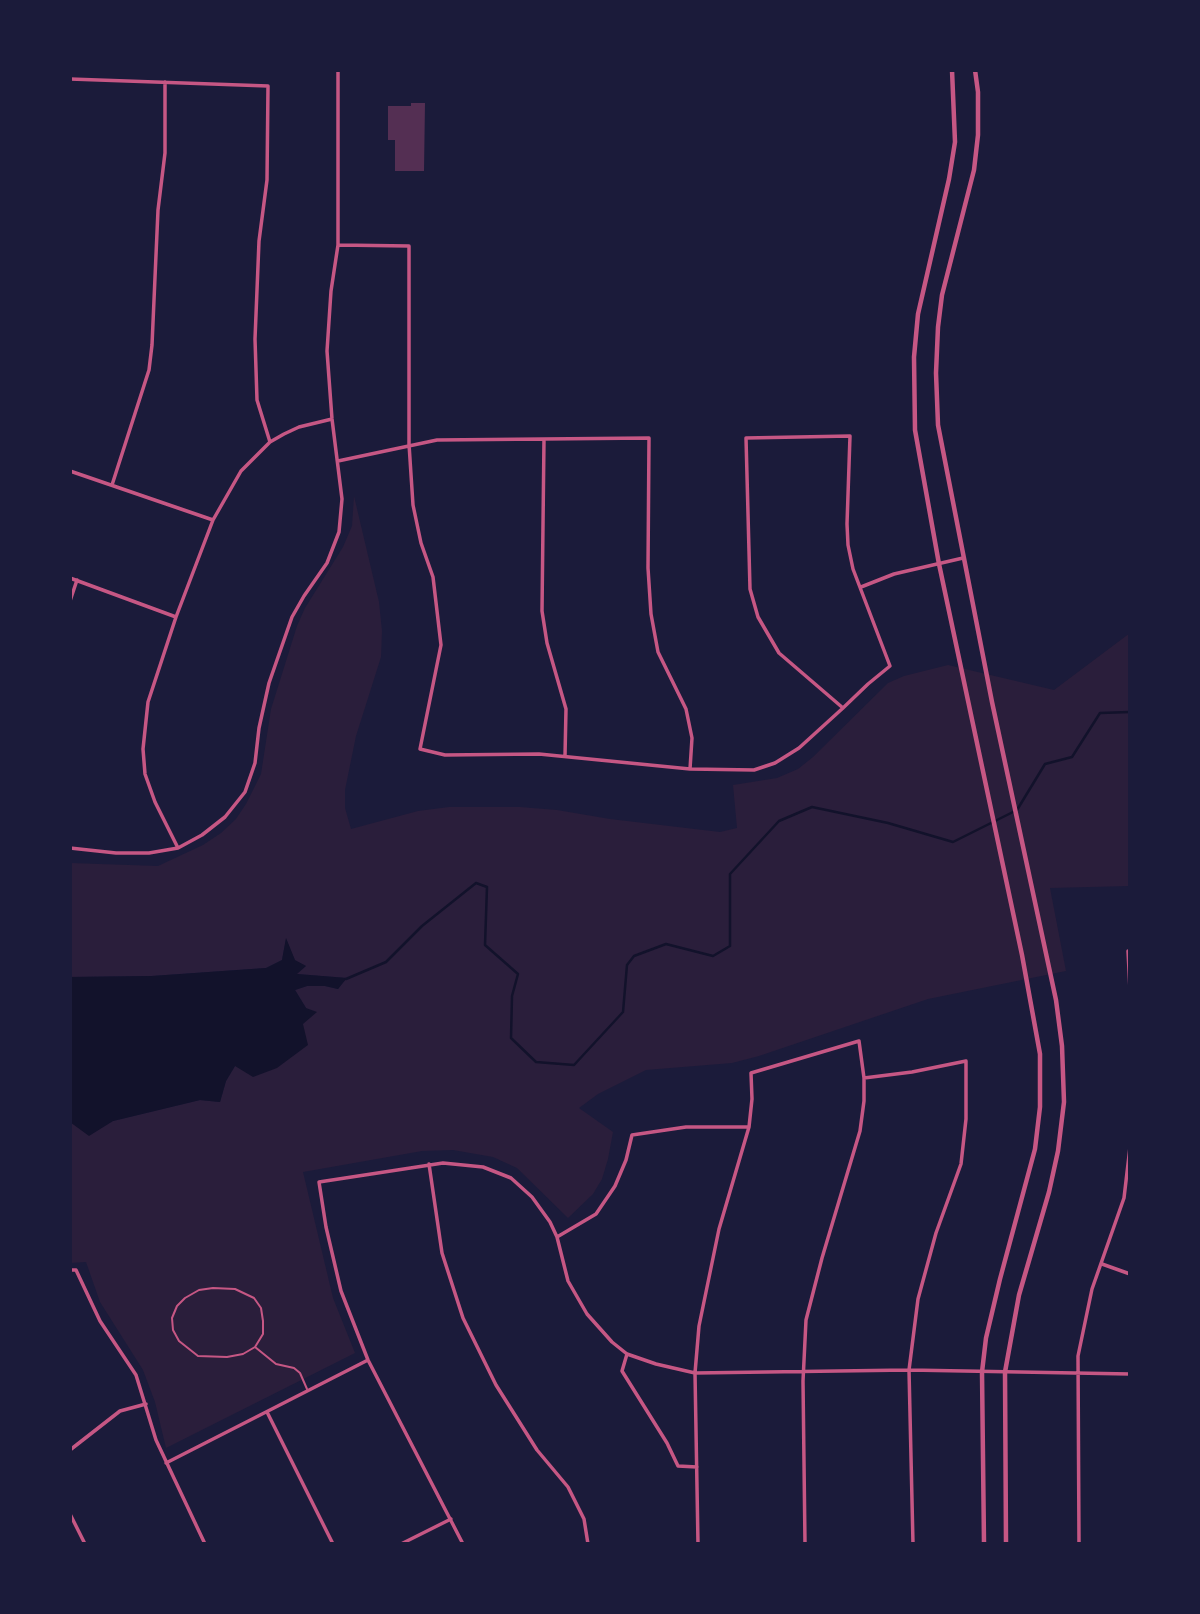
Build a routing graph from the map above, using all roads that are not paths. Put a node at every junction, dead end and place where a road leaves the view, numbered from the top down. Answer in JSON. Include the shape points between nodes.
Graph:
{"nodes":[{"id":1,"x":338,"y":70,"type":"edge"},
{"id":2,"x":952,"y":70,"type":"edge"},
{"id":3,"x":975,"y":70,"type":"edge"},
{"id":4,"x":70,"y":79,"type":"edge"},
{"id":5,"x":165,"y":82,"type":"junction"},
{"id":6,"x":338,"y":245,"type":"junction"},
{"id":7,"x":332,"y":419,"type":"junction"},
{"id":8,"x":544,"y":439,"type":"junction"},
{"id":9,"x":270,"y":442,"type":"junction"},
{"id":10,"x":410,"y":444,"type":"junction"},
{"id":11,"x":338,"y":461,"type":"junction"},
{"id":12,"x":70,"y":471,"type":"edge"},
{"id":13,"x":112,"y":485,"type":"junction"},
{"id":14,"x":213,"y":520,"type":"junction"},
{"id":15,"x":963,"y":558,"type":"junction"},
{"id":16,"x":939,"y":564,"type":"junction"},
{"id":17,"x":70,"y":578,"type":"edge"},
{"id":18,"x":77,"y":580,"type":"junction"},
{"id":19,"x":861,"y":587,"type":"junction"},
{"id":20,"x":70,"y":601,"type":"edge"},
{"id":21,"x":176,"y":617,"type":"junction"},
{"id":22,"x":843,"y":708,"type":"junction"},
{"id":23,"x":565,"y":756,"type":"junction"},
{"id":24,"x":690,"y":768,"type":"junction"},
{"id":25,"x":70,"y":848,"type":"edge"},
{"id":26,"x":178,"y":848,"type":"junction"},
{"id":27,"x":1129,"y":951,"type":"edge"},
{"id":28,"x":1130,"y":990,"type":"edge"},
{"id":29,"x":864,"y":1079,"type":"junction"},
{"id":30,"x":749,"y":1128,"type":"junction"},
{"id":31,"x":1130,"y":1146,"type":"edge"},
{"id":32,"x":1129,"y":1162,"type":"edge"},
{"id":33,"x":429,"y":1164,"type":"junction"},
{"id":34,"x":557,"y":1237,"type":"junction"},
{"id":35,"x":1102,"y":1264,"type":"junction"},
{"id":36,"x":70,"y":1270,"type":"edge"},
{"id":37,"x":1130,"y":1274,"type":"edge"},
{"id":38,"x":255,"y":1347,"type":"junction"},
{"id":39,"x":627,"y":1354,"type":"junction"},
{"id":40,"x":368,"y":1360,"type":"junction"},
{"id":41,"x":909,"y":1370,"type":"junction"},
{"id":42,"x":982,"y":1372,"type":"junction"},
{"id":43,"x":1005,"y":1372,"type":"junction"},
{"id":44,"x":695,"y":1373,"type":"junction"},
{"id":45,"x":803,"y":1373,"type":"junction"},
{"id":46,"x":1077,"y":1373,"type":"junction"},
{"id":47,"x":1130,"y":1374,"type":"edge"},
{"id":48,"x":307,"y":1390,"type":"junction"},
{"id":49,"x":146,"y":1404,"type":"junction"},
{"id":50,"x":267,"y":1412,"type":"junction"},
{"id":51,"x":70,"y":1450,"type":"edge"},
{"id":52,"x":166,"y":1464,"type":"junction"},
{"id":53,"x":697,"y":1467,"type":"junction"},
{"id":54,"x":70,"y":1514,"type":"edge"},
{"id":55,"x":451,"y":1519,"type":"junction"},
{"id":56,"x":85,"y":1544,"type":"edge"},
{"id":57,"x":205,"y":1544,"type":"edge"},
{"id":58,"x":333,"y":1544,"type":"edge"},
{"id":59,"x":401,"y":1544,"type":"edge"},
{"id":60,"x":463,"y":1544,"type":"edge"},
{"id":61,"x":588,"y":1544,"type":"edge"},
{"id":62,"x":698,"y":1544,"type":"edge"},
{"id":63,"x":805,"y":1544,"type":"edge"},
{"id":64,"x":913,"y":1544,"type":"edge"},
{"id":65,"x":984,"y":1544,"type":"edge"},
{"id":66,"x":1006,"y":1544,"type":"edge"},
{"id":67,"x":1079,"y":1544,"type":"edge"}],
"edges":[{"from":1,"to":6,"type":"street"},
{"from":2,"to":16,"type":"street","via":[[955,142],[921,292],[914,358],[915,430]]},
{"from":3,"to":15,"type":"street","via":[[979,113],[974,170],[942,295],[936,353],[938,425]]},
{"from":4,"to":5,"type":"street"},
{"from":5,"to":9,"type":"street","via":[[268,86],[267,180],[255,339],[257,400]]},
{"from":5,"to":13,"type":"street","via":[[165,153],[149,370]]},
{"from":6,"to":7,"type":"street","via":[[327,351]]},
{"from":6,"to":10,"type":"street","via":[[409,246]]},
{"from":7,"to":9,"type":"street","via":[[299,427]]},
{"from":7,"to":11,"type":"street"},
{"from":8,"to":10,"type":"street"},
{"from":8,"to":23,"type":"street","via":[[542,611],[566,709]]},
{"from":8,"to":24,"type":"street","via":[[649,438],[651,614],[659,652],[686,709],[692,738]]},
{"from":9,"to":14,"type":"street","via":[[241,471]]},
{"from":10,"to":11,"type":"street"},
{"from":10,"to":23,"type":"street","via":[[413,505],[433,577],[441,645],[420,749],[445,755]]},
{"from":11,"to":26,"type":"street","via":[[339,532],[282,642],[262,717],[256,763],[245,792],[225,817]]},
{"from":12,"to":13,"type":"street"},
{"from":13,"to":14,"type":"street"},
{"from":14,"to":21,"type":"street"},
{"from":15,"to":16,"type":"street"},
{"from":15,"to":43,"type":"street","via":[[1056,1000],[1064,1102],[1058,1151],[1019,1295]]},
{"from":16,"to":19,"type":"street"},
{"from":16,"to":42,"type":"street","via":[[1040,1054],[1035,1149],[1000,1279]]},
{"from":17,"to":18,"type":"street"},
{"from":18,"to":20,"type":"street"},
{"from":18,"to":21,"type":"street"},
{"from":19,"to":22,"type":"street","via":[[890,666]]},
{"from":19,"to":22,"type":"street","via":[[848,535],[850,436],[746,438],[750,589],[758,617],[779,653]]},
{"from":21,"to":26,"type":"street","via":[[148,702],[143,749],[145,774]]},
{"from":22,"to":24,"type":"street","via":[[775,763],[754,770]]},
{"from":23,"to":24,"type":"street"},
{"from":25,"to":26,"type":"street","via":[[149,853]]},
{"from":27,"to":28,"type":"street"},
{"from":29,"to":30,"type":"street","via":[[859,1041],[751,1073]]},
{"from":29,"to":41,"type":"street","via":[[966,1061],[961,1164],[918,1299]]},
{"from":29,"to":45,"type":"street","via":[[860,1131],[806,1320]]},
{"from":30,"to":34,"type":"street","via":[[686,1126],[632,1135],[615,1186],[596,1214]]},
{"from":30,"to":44,"type":"street","via":[[719,1229],[699,1326]]},
{"from":31,"to":32,"type":"street"},
{"from":32,"to":35,"type":"street","via":[[1124,1198]]},
{"from":33,"to":34,"type":"street","via":[[484,1167],[511,1178],[532,1197]]},
{"from":33,"to":40,"type":"street","via":[[320,1182],[341,1291]]},
{"from":33,"to":61,"type":"street","via":[[442,1253],[463,1318],[496,1385],[537,1450],[568,1487],[583,1519]]},
{"from":34,"to":39,"type":"street","via":[[568,1281],[587,1314]]},
{"from":35,"to":37,"type":"street"},
{"from":35,"to":46,"type":"street","via":[[1086,1311]]},
{"from":36,"to":49,"type":"street","via":[[76,1270],[100,1321],[136,1375]]},
{"from":38,"to":38,"type":"lane","via":[[263,1334],[261,1308],[245,1293],[225,1287],[199,1290],[177,1306],[173,1330],[198,1356],[227,1357]]},
{"from":38,"to":48,"type":"lane","via":[[276,1364],[300,1373]]},
{"from":39,"to":44,"type":"street"},
{"from":39,"to":53,"type":"street","via":[[622,1371],[678,1466]]},
{"from":40,"to":48,"type":"street"},
{"from":40,"to":55,"type":"street"},
{"from":41,"to":42,"type":"street"},
{"from":41,"to":45,"type":"street"},
{"from":41,"to":64,"type":"street"},
{"from":42,"to":43,"type":"street"},
{"from":42,"to":65,"type":"street"},
{"from":43,"to":46,"type":"street"},
{"from":43,"to":66,"type":"street"},
{"from":44,"to":45,"type":"street"},
{"from":44,"to":53,"type":"street"},
{"from":45,"to":63,"type":"street"},
{"from":46,"to":47,"type":"street"},
{"from":46,"to":67,"type":"street"},
{"from":48,"to":50,"type":"street"},
{"from":49,"to":51,"type":"street","via":[[120,1411]]},
{"from":49,"to":52,"type":"street"},
{"from":50,"to":52,"type":"street"},
{"from":50,"to":58,"type":"street"},
{"from":52,"to":57,"type":"street"},
{"from":53,"to":62,"type":"street"},
{"from":54,"to":56,"type":"street"},
{"from":55,"to":59,"type":"street"},
{"from":55,"to":60,"type":"street"}]}
